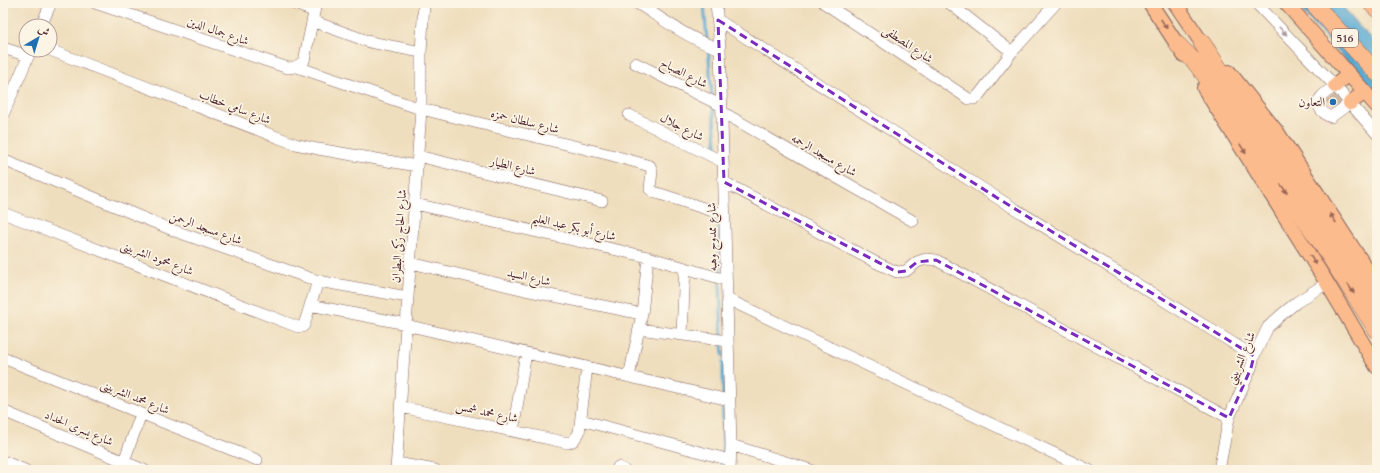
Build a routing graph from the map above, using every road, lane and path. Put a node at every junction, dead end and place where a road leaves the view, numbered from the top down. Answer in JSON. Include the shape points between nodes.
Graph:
{"nodes":[{"id":1,"x":51,"y":3,"type":"edge"},
{"id":2,"x":95,"y":3,"type":"edge"},
{"id":3,"x":292,"y":3,"type":"edge"},
{"id":4,"x":424,"y":3,"type":"edge"},
{"id":5,"x":637,"y":3,"type":"edge"},
{"id":6,"x":716,"y":3,"type":"edge"},
{"id":7,"x":824,"y":3,"type":"edge"},
{"id":8,"x":950,"y":3,"type":"edge"},
{"id":9,"x":1056,"y":3,"type":"edge"},
{"id":10,"x":1150,"y":3,"type":"edge"},
{"id":11,"x":1175,"y":3,"type":"edge"},
{"id":12,"x":1256,"y":3,"type":"edge"},
{"id":13,"x":1286,"y":3,"type":"edge"},
{"id":14,"x":1313,"y":3,"type":"edge"},
{"id":15,"x":1371,"y":3,"type":"edge"},
{"id":16,"x":1377,"y":9,"type":"edge"},
{"id":17,"x":314,"y":11,"type":"edge"},
{"id":18,"x":44,"y":18,"type":"edge"},
{"id":19,"x":718,"y":20,"type":"junction"},
{"id":20,"x":1202,"y":43,"type":"junction"},
{"id":21,"x":1178,"y":45,"type":"junction"},
{"id":22,"x":716,"y":47,"type":"junction"},
{"id":23,"x":3,"y":48,"type":"edge"},
{"id":24,"x":18,"y":51,"type":"edge"},
{"id":25,"x":421,"y":52,"type":"junction"},
{"id":26,"x":1012,"y":52,"type":"junction"},
{"id":27,"x":58,"y":53,"type":"edge"},
{"id":28,"x":28,"y":58,"type":"edge"},
{"id":29,"x":635,"y":63,"type":"dead end"},
{"id":30,"x":292,"y":68,"type":"junction"},
{"id":31,"x":1377,"y":73,"type":"edge"},
{"id":32,"x":1349,"y":74,"type":"junction"},
{"id":33,"x":1365,"y":92,"type":"junction"},
{"id":34,"x":1336,"y":100,"type":"junction"},
{"id":35,"x":1377,"y":106,"type":"edge"},
{"id":36,"x":720,"y":107,"type":"junction"},
{"id":37,"x":421,"y":109,"type":"junction"},
{"id":38,"x":3,"y":115,"type":"edge"},
{"id":39,"x":629,"y":115,"type":"dead end"},
{"id":40,"x":1377,"y":134,"type":"edge"},
{"id":41,"x":718,"y":159,"type":"junction"},
{"id":42,"x":3,"y":160,"type":"edge"},
{"id":43,"x":418,"y":161,"type":"junction"},
{"id":44,"x":724,"y":182,"type":"junction"},
{"id":45,"x":602,"y":202,"type":"dead end"},
{"id":46,"x":415,"y":204,"type":"junction"},
{"id":47,"x":3,"y":213,"type":"edge"},
{"id":48,"x":725,"y":215,"type":"junction"},
{"id":49,"x":913,"y":221,"type":"dead end"},
{"id":50,"x":648,"y":257,"type":"junction"},
{"id":51,"x":411,"y":262,"type":"junction"},
{"id":52,"x":685,"y":268,"type":"junction"},
{"id":53,"x":722,"y":278,"type":"junction"},
{"id":54,"x":318,"y":281,"type":"junction"},
{"id":55,"x":1327,"y":283,"type":"junction"},
{"id":56,"x":1377,"y":285,"type":"edge"},
{"id":57,"x":408,"y":297,"type":"junction"},
{"id":58,"x":727,"y":300,"type":"junction"},
{"id":59,"x":310,"y":305,"type":"junction"},
{"id":60,"x":1377,"y":307,"type":"edge"},
{"id":61,"x":642,"y":314,"type":"junction"},
{"id":62,"x":406,"y":324,"type":"junction"},
{"id":63,"x":639,"y":329,"type":"junction"},
{"id":64,"x":1377,"y":330,"type":"edge"},
{"id":65,"x":682,"y":334,"type":"junction"},
{"id":66,"x":724,"y":340,"type":"junction"},
{"id":67,"x":526,"y":353,"type":"junction"},
{"id":68,"x":1254,"y":356,"type":"junction"},
{"id":69,"x":3,"y":358,"type":"edge"},
{"id":70,"x":587,"y":367,"type":"junction"},
{"id":71,"x":1377,"y":367,"type":"edge"},
{"id":72,"x":629,"y":377,"type":"junction"},
{"id":73,"x":724,"y":399,"type":"junction"},
{"id":74,"x":401,"y":407,"type":"junction"},
{"id":75,"x":3,"y":411,"type":"edge"},
{"id":76,"x":140,"y":414,"type":"junction"},
{"id":77,"x":1229,"y":418,"type":"junction"},
{"id":78,"x":581,"y":420,"type":"junction"},
{"id":79,"x":513,"y":431,"type":"junction"},
{"id":80,"x":731,"y":445,"type":"junction"},
{"id":81,"x":3,"y":460,"type":"edge"},
{"id":82,"x":257,"y":460,"type":"dead end"},
{"id":83,"x":124,"y":461,"type":"junction"},
{"id":84,"x":726,"y":461,"type":"edge"},
{"id":85,"x":397,"y":466,"type":"edge"},
{"id":86,"x":25,"y":470,"type":"edge"},
{"id":87,"x":144,"y":470,"type":"edge"},
{"id":88,"x":435,"y":470,"type":"edge"},
{"id":89,"x":811,"y":470,"type":"edge"},
{"id":90,"x":1088,"y":470,"type":"edge"},
{"id":91,"x":1219,"y":470,"type":"edge"}],
"edges":[{"from":1,"to":18,"type":"street"},
{"from":2,"to":30,"type":"street","name":"شارع جمال الدين"},
{"from":3,"to":17,"type":"street"},
{"from":4,"to":25,"type":"street","name":"شارع الحاج زكى البطران"},
{"from":5,"to":22,"type":"street","via":[[699,41]]},
{"from":6,"to":19,"type":"street","name":"شارع ممدوح وهبه"},
{"from":7,"to":26,"type":"street","name":"شارع المصطفى","via":[[969,100],[978,96]]},
{"from":8,"to":26,"type":"street"},
{"from":9,"to":26,"type":"street"},
{"from":10,"to":21,"type":"main road","one_way":true},
{"from":11,"to":20,"type":"main road"},
{"from":12,"to":34,"type":"street","one_way":true},
{"from":13,"to":32,"type":"main road"},
{"from":14,"to":31,"type":"highway","number":"516"},
{"from":15,"to":16,"type":"highway"},
{"from":17,"to":25,"type":"street","via":[[370,42]]},
{"from":17,"to":30,"type":"street","via":[[304,61]]},
{"from":19,"to":22,"type":"street","name":"شارع ممدوح وهبه"},
{"from":19,"to":68,"type":"street","via":[[1005,203]]},
{"from":56,"to":20,"type":"main road","one_way":true,"via":[[1277,132]]},
{"from":20,"to":60,"type":"highway"},
{"from":21,"to":55,"type":"main road","one_way":true},
{"from":21,"to":64,"type":"highway","one_way":true,"via":[[1204,75],[1322,244]]},
{"from":22,"to":36,"type":"street","name":"شارع ممدوح وهبه"},
{"from":23,"to":24,"type":"street"},
{"from":25,"to":37,"type":"street","name":"شارع الحاج زكى البطران"},
{"from":27,"to":43,"type":"street","name":"شارع سامي خطاب","via":[[295,144]]},
{"from":28,"to":38,"type":"street"},
{"from":29,"to":36,"type":"street","name":"شارع الصباح"},
{"from":30,"to":37,"type":"street","name":"شارع سلطان حمزه"},
{"from":32,"to":33,"type":"main road"},
{"from":32,"to":34,"type":"main road"},
{"from":33,"to":34,"type":"main road"},
{"from":33,"to":35,"type":"main road"},
{"from":34,"to":40,"type":"street"},
{"from":36,"to":41,"type":"street","name":"شارع ممدوح وهبه"},
{"from":36,"to":49,"type":"street","name":"شارع مسجد الرحمه"},
{"from":37,"to":43,"type":"street","name":"شارع الحاج زكى البطران"},
{"from":37,"to":48,"type":"street","name":"شارع سلطان حمزه","via":[[650,166],[650,186],[654,192]]},
{"from":39,"to":41,"type":"street","name":"شارع جلال"},
{"from":41,"to":44,"type":"street","name":"شارع ممدوح وهبه"},
{"from":42,"to":54,"type":"street","name":"شارع مسجد الرحمن","via":[[175,231]]},
{"from":43,"to":45,"type":"street","name":"شارع الطيار"},
{"from":43,"to":46,"type":"street","name":"شارع الحاج زكى البطران"},
{"from":44,"to":48,"type":"street","name":"شارع ممدوح وهبه"},
{"from":44,"to":77,"type":"street","via":[[897,272],[906,271],[917,262],[936,260]]},
{"from":46,"to":50,"type":"street","name":"شارع أبو بكر عبد العليم"},
{"from":46,"to":51,"type":"street","name":"شارع الحاج زكى البطران"},
{"from":47,"to":59,"type":"street","name":"شارع محمود الشربينى","via":[[298,327],[302,327]]},
{"from":48,"to":53,"type":"street","name":"شارع ممدوح وهبه"},
{"from":50,"to":52,"type":"street","name":"شارع أبو بكر عبد العليم"},
{"from":50,"to":61,"type":"street"},
{"from":51,"to":57,"type":"street","name":"شارع الحاج زكى البطران"},
{"from":51,"to":61,"type":"street","name":"شارع السيد","via":[[525,290]]},
{"from":52,"to":53,"type":"street","name":"شارع أبو بكر عبد العليم"},
{"from":52,"to":65,"type":"street"},
{"from":53,"to":58,"type":"street","name":"شارع ممدوح وهبه"},
{"from":54,"to":57,"type":"street","name":"شارع مسجد الرحمن"},
{"from":54,"to":59,"type":"street"},
{"from":55,"to":68,"type":"street","name":"شارع الشربيني","via":[[1297,302],[1268,327]]},
{"from":55,"to":71,"type":"main road"},
{"from":57,"to":62,"type":"street","name":"شارع الحاج زكى البطران"},
{"from":58,"to":66,"type":"street","name":"شارع ممدوح وهبه"},
{"from":58,"to":90,"type":"street"},
{"from":59,"to":62,"type":"street"},
{"from":61,"to":63,"type":"street"},
{"from":62,"to":67,"type":"street"},
{"from":62,"to":74,"type":"street","name":"شارع الحاج زكى البطران"},
{"from":63,"to":65,"type":"street"},
{"from":63,"to":72,"type":"street"},
{"from":65,"to":66,"type":"street"},
{"from":66,"to":73,"type":"street","name":"شارع ممدوح وهبه"},
{"from":67,"to":70,"type":"street"},
{"from":67,"to":79,"type":"street"},
{"from":68,"to":77,"type":"street","name":"شارع الشربيني"},
{"from":69,"to":76,"type":"street","name":"شارع محمد الشربينى"},
{"from":70,"to":72,"type":"street"},
{"from":70,"to":78,"type":"street"},
{"from":72,"to":73,"type":"street"},
{"from":73,"to":80,"type":"street","name":"شارع ممدوح وهبه"},
{"from":74,"to":79,"type":"street","name":"شارع محمد شمس"},
{"from":74,"to":85,"type":"street","name":"شارع الحاج زكى البطران"},
{"from":75,"to":83,"type":"street","name":"شارع يسرى الحداد"},
{"from":76,"to":82,"type":"street","name":"شارع محمد الشربينى"},
{"from":76,"to":83,"type":"street"},
{"from":77,"to":91,"type":"street","name":"شارع الشربيني"},
{"from":78,"to":79,"type":"street","name":"شارع محمد شمس","via":[[577,438],[568,443]]},
{"from":78,"to":84,"type":"street"},
{"from":80,"to":84,"type":"street","name":"شارع ممدوح وهبه"},
{"from":80,"to":89,"type":"street"},
{"from":81,"to":86,"type":"street"},
{"from":83,"to":87,"type":"street","name":"شارع يسرى الحداد"},
{"from":85,"to":88,"type":"street"}]}
